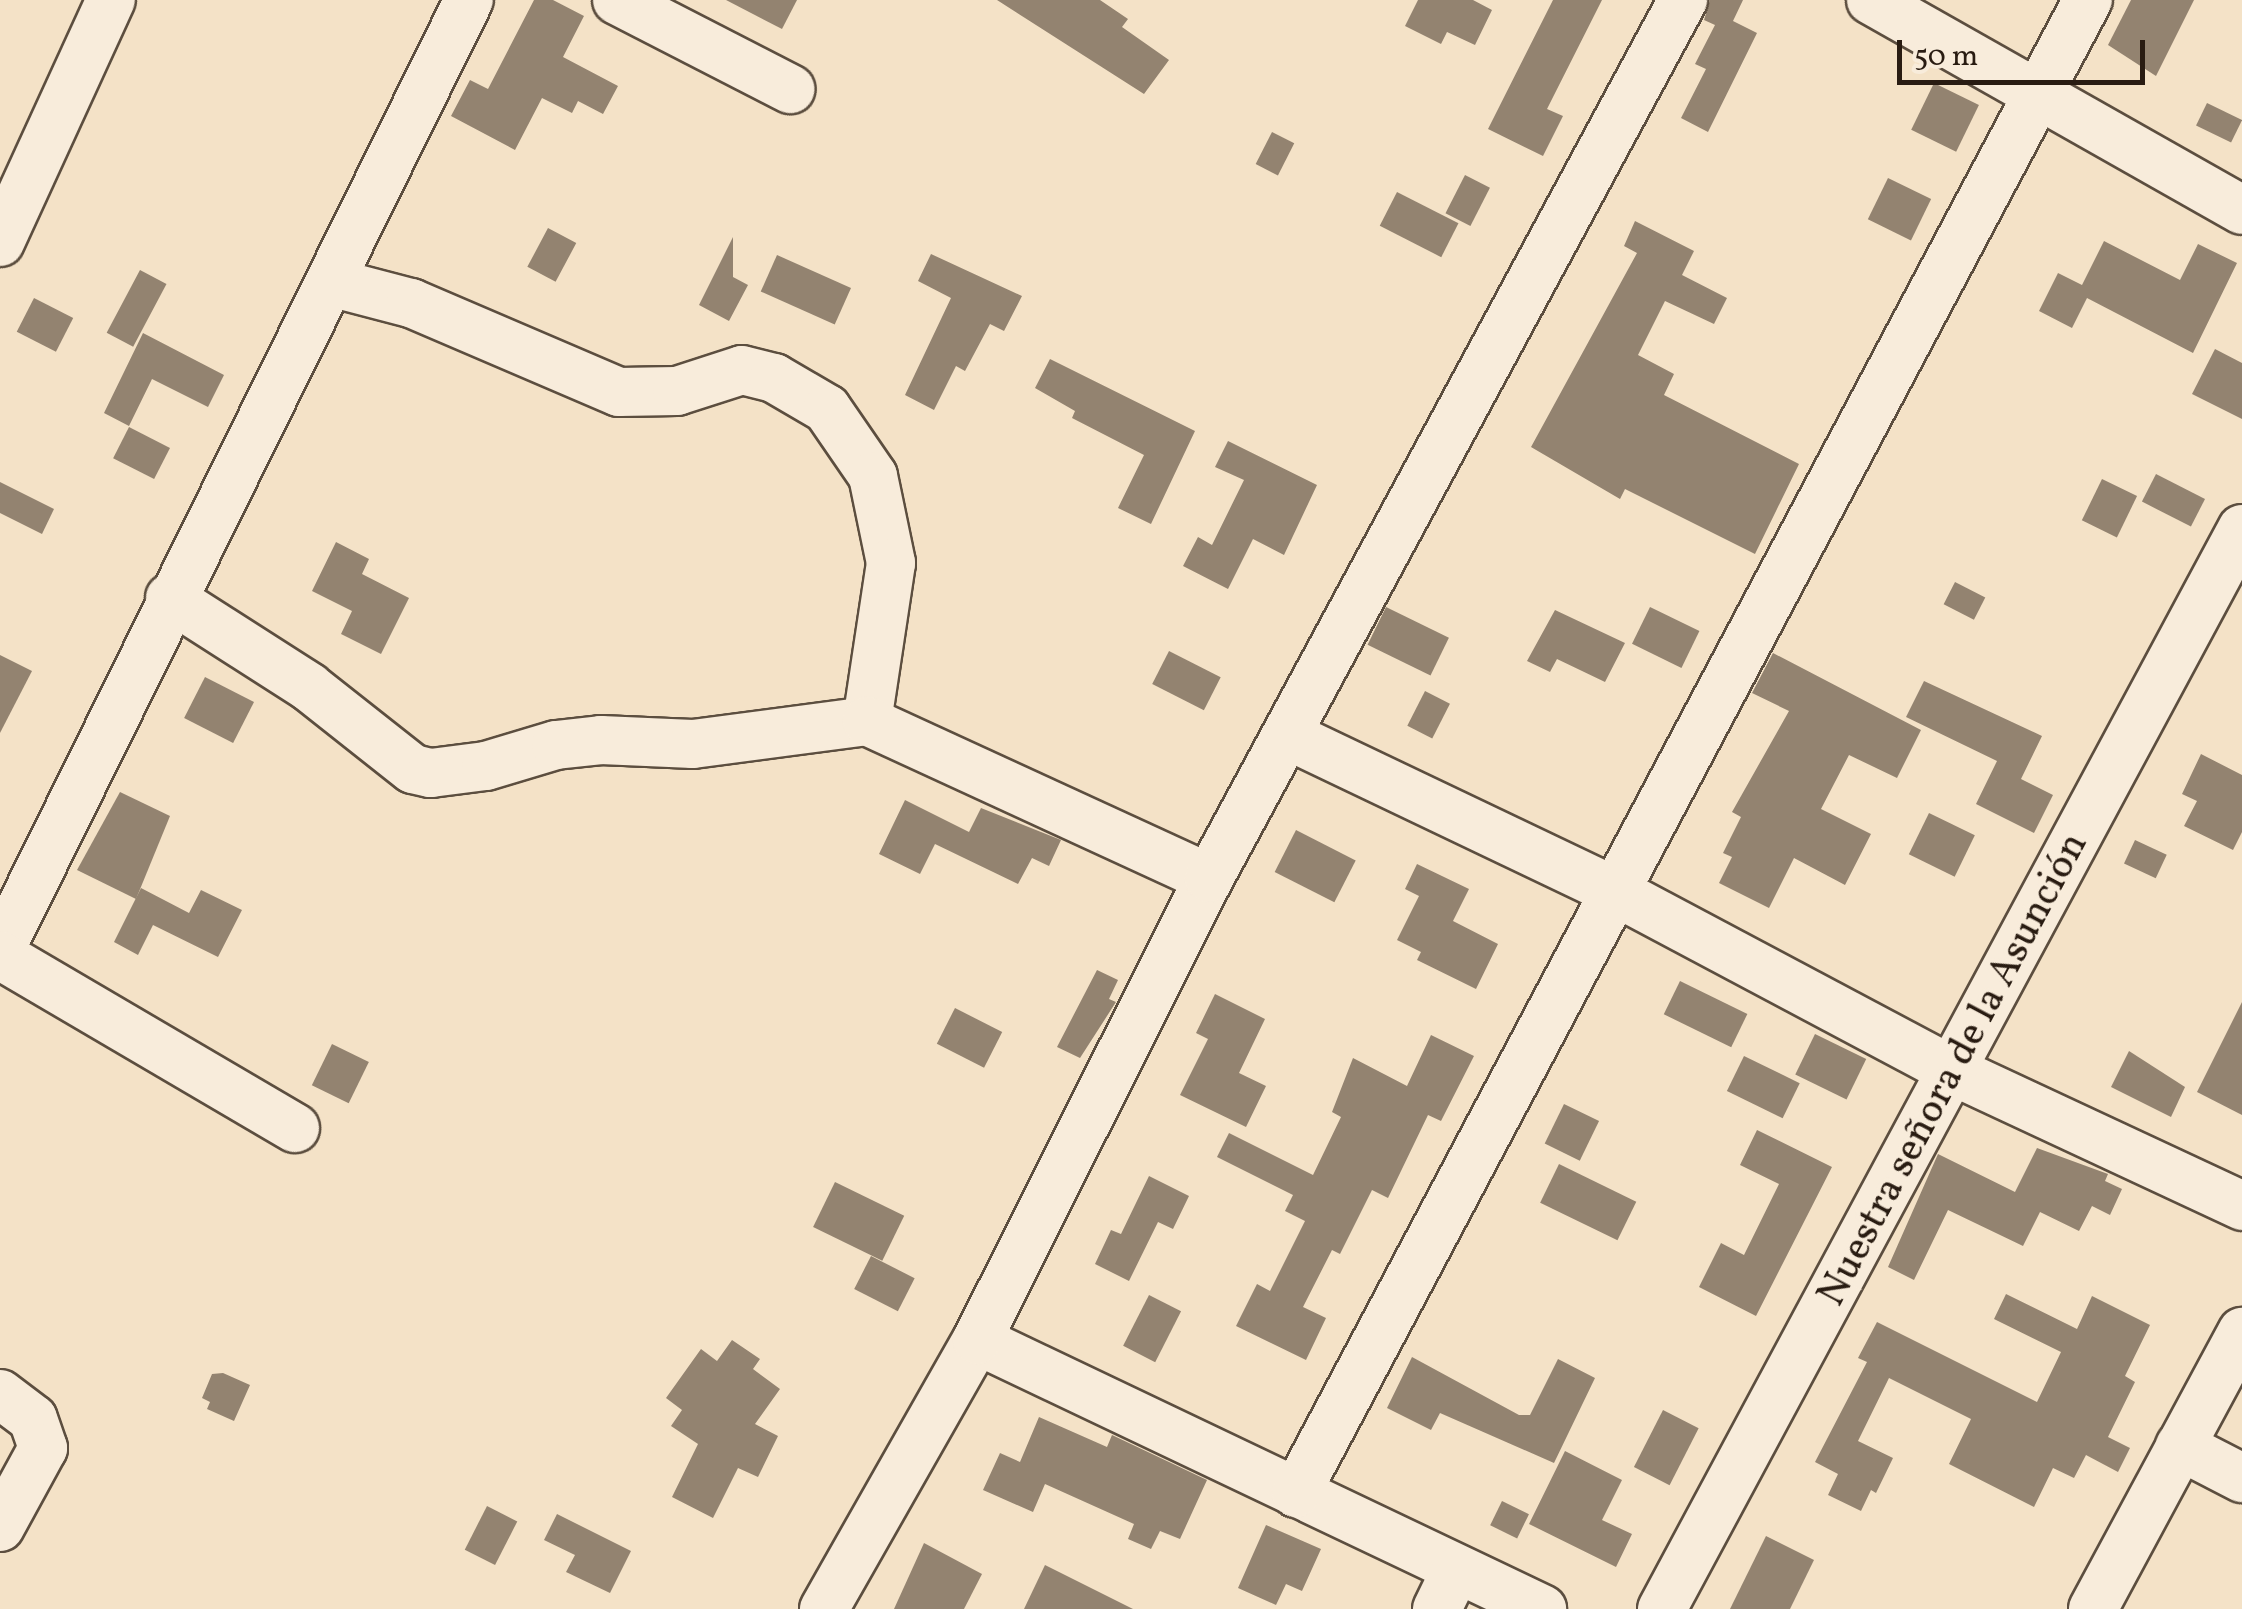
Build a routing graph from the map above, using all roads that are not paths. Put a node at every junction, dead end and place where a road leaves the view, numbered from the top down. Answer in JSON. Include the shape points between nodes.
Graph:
{"nodes":[{"id":1,"x":111,"y":0,"type":"edge"},
{"id":2,"x":468,"y":0,"type":"edge"},
{"id":3,"x":617,"y":0,"type":"edge"},
{"id":4,"x":1683,"y":0,"type":"edge"},
{"id":5,"x":1870,"y":0,"type":"edge"},
{"id":6,"x":2088,"y":0,"type":"edge"},
{"id":7,"x":790,"y":89,"type":"dead end"},
{"id":8,"x":2037,"y":97,"type":"junction"},
{"id":9,"x":2242,"y":210,"type":"edge"},
{"id":10,"x":0,"y":242,"type":"edge"},
{"id":11,"x":334,"y":282,"type":"junction"},
{"id":12,"x":2242,"y":529,"type":"edge"},
{"id":13,"x":170,"y":598,"type":"junction"},
{"id":14,"x":866,"y":721,"type":"junction"},
{"id":15,"x":1287,"y":734,"type":"junction"},
{"id":16,"x":1209,"y":878,"type":"junction"},
{"id":17,"x":1616,"y":892,"type":"junction"},
{"id":18,"x":0,"y":953,"type":"edge"},
{"id":19,"x":1956,"y":1072,"type":"junction"},
{"id":20,"x":294,"y":1128,"type":"dead end"},
{"id":21,"x":2242,"y":1206,"type":"edge"},
{"id":22,"x":2242,"y":1332,"type":"edge"},
{"id":23,"x":977,"y":1340,"type":"junction"},
{"id":24,"x":0,"y":1394,"type":"edge"},
{"id":25,"x":2180,"y":1446,"type":"junction"},
{"id":26,"x":2242,"y":1478,"type":"edge"},
{"id":27,"x":1296,"y":1493,"type":"junction"},
{"id":28,"x":0,"y":1527,"type":"edge"},
{"id":29,"x":1446,"y":1590,"type":"edge"},
{"id":30,"x":824,"y":1609,"type":"edge"},
{"id":31,"x":1542,"y":1609,"type":"edge"},
{"id":32,"x":1662,"y":1609,"type":"edge"},
{"id":33,"x":2093,"y":1609,"type":"edge"}],
"edges":[{"from":1,"to":10,"type":"street"},
{"from":2,"to":11,"type":"street","via":[[386,160]]},
{"from":3,"to":7,"type":"street"},
{"from":4,"to":15,"type":"street"},
{"from":5,"to":8,"type":"street"},
{"from":6,"to":8,"type":"street"},
{"from":8,"to":9,"type":"street"},
{"from":8,"to":17,"type":"street"},
{"from":11,"to":13,"type":"street"},
{"from":11,"to":14,"type":"street","via":[[410,302],[619,392],[677,391],[742,370],[774,378],[827,409],[872,476],[891,563]]},
{"from":12,"to":19,"type":"street","name":"Nuestra señora de la Asunción"},
{"from":13,"to":14,"type":"street","via":[[309,687],[413,769],[431,774],[556,745],[775,738]]},
{"from":13,"to":18,"type":"street"},
{"from":14,"to":16,"type":"street"},
{"from":15,"to":16,"type":"street"},
{"from":15,"to":17,"type":"street"},
{"from":16,"to":23,"type":"street"},
{"from":17,"to":19,"type":"street"},
{"from":17,"to":27,"type":"street"},
{"from":18,"to":20,"type":"street"},
{"from":19,"to":21,"type":"street"},
{"from":19,"to":32,"type":"street","name":"Nuestra señora de la Asunción"},
{"from":22,"to":25,"type":"street"},
{"from":23,"to":27,"type":"street"},
{"from":23,"to":30,"type":"street"},
{"from":24,"to":28,"type":"street","via":[[33,1419],[43,1448]]},
{"from":25,"to":26,"type":"street"},
{"from":25,"to":33,"type":"street"},
{"from":27,"to":29,"type":"street"},
{"from":29,"to":31,"type":"street"}]}
